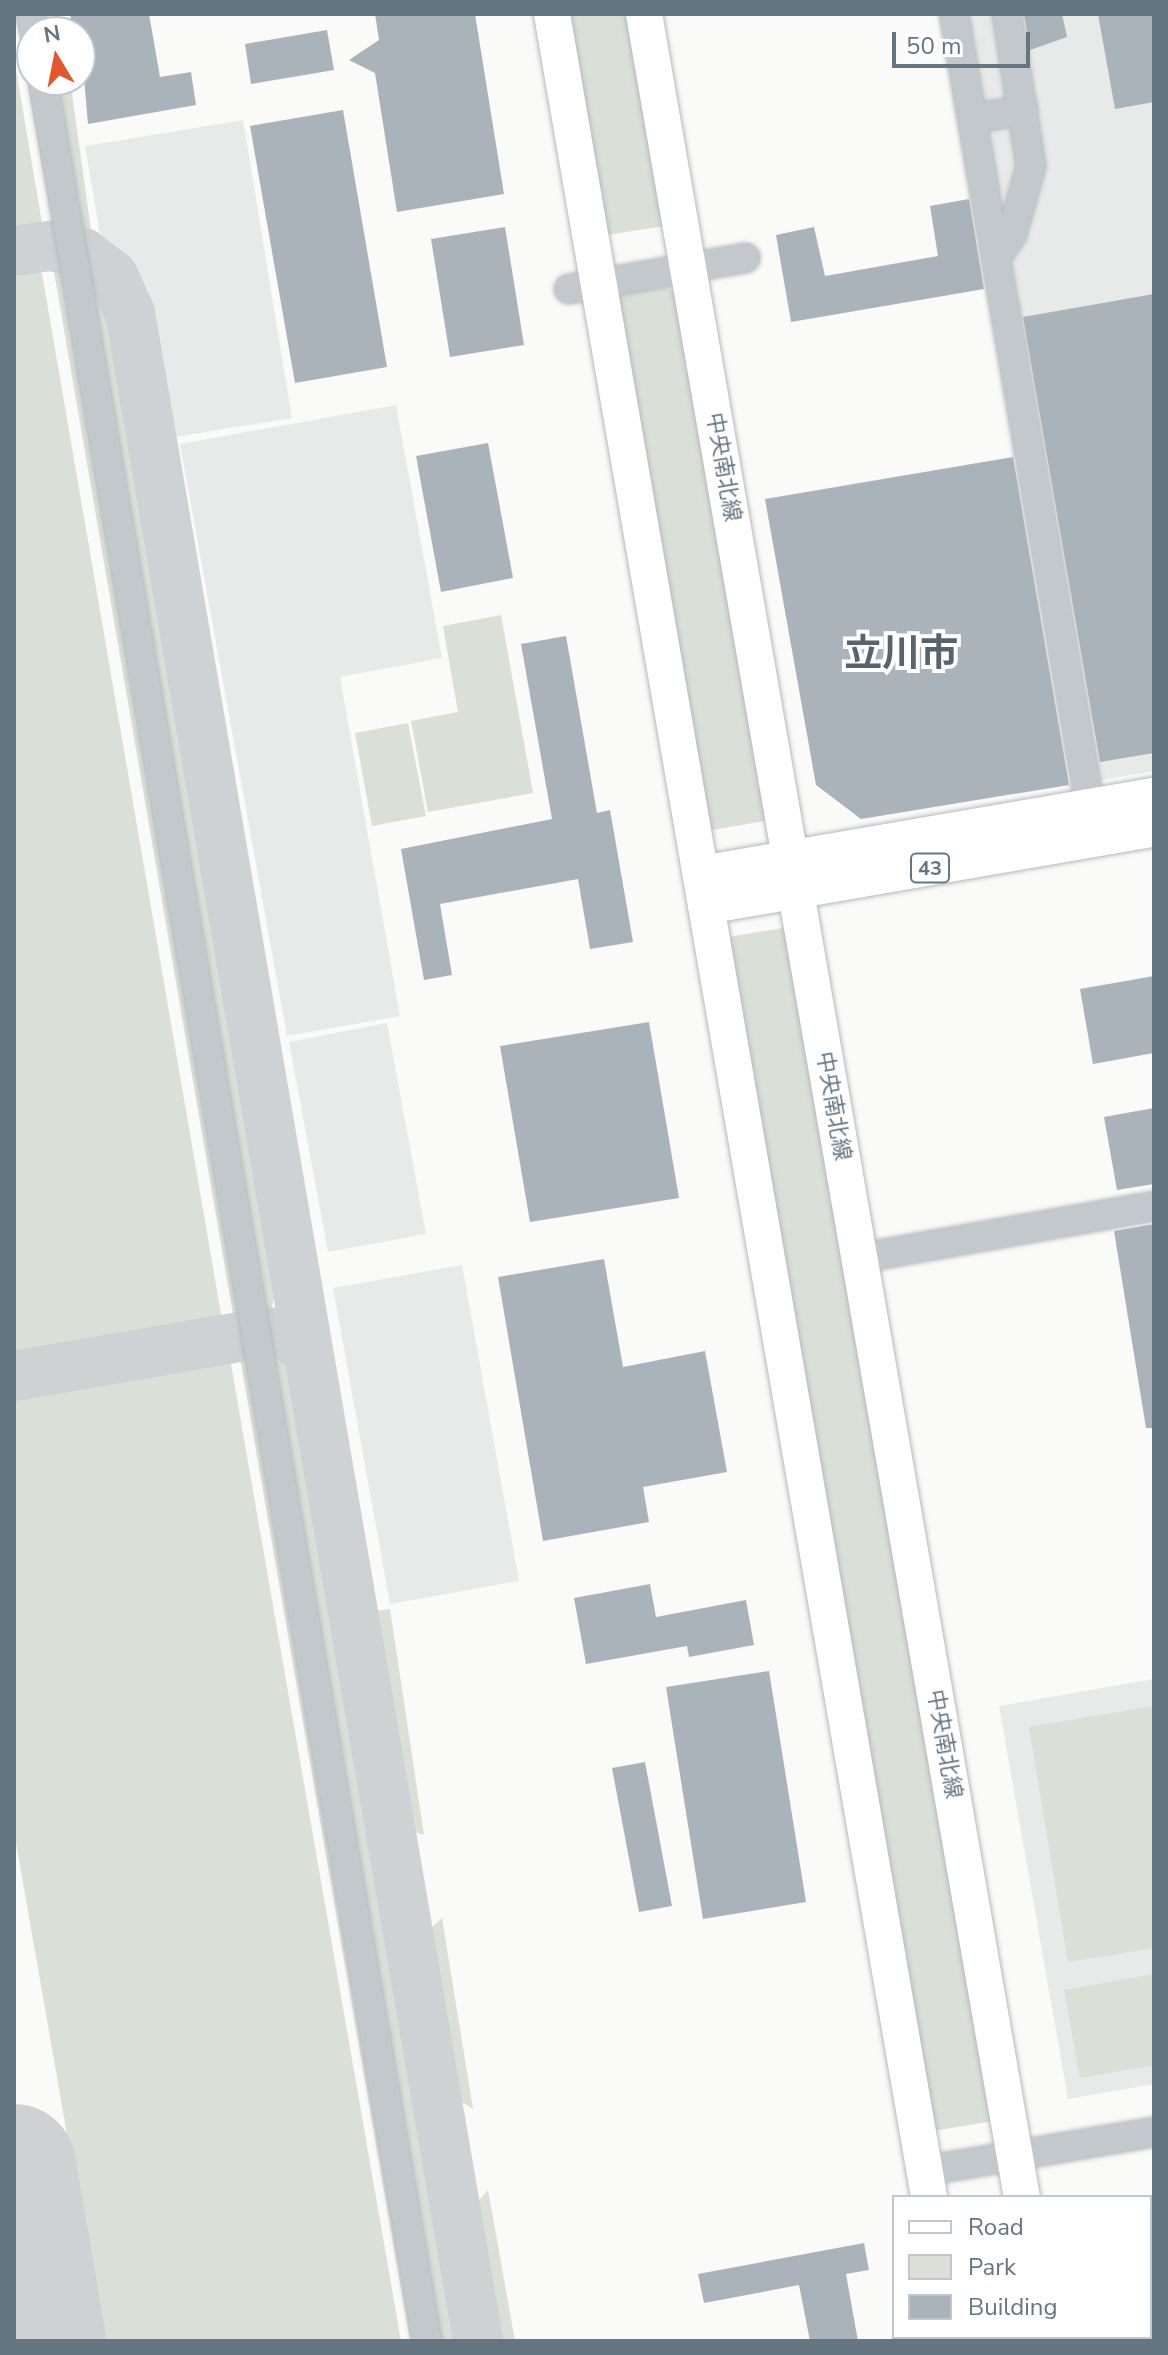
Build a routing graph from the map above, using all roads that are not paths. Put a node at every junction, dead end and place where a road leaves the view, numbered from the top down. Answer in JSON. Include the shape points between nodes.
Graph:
{"nodes":[{"id":1,"x":552,"y":14,"type":"edge"},
{"id":2,"x":644,"y":14,"type":"edge"},
{"id":3,"x":954,"y":14,"type":"edge"},
{"id":4,"x":1007,"y":14,"type":"edge"},
{"id":5,"x":46,"y":96,"type":"edge"},
{"id":6,"x":1023,"y":110,"type":"junction"},
{"id":7,"x":972,"y":119,"type":"junction"},
{"id":8,"x":745,"y":258,"type":"dead end"},
{"id":9,"x":996,"y":258,"type":"junction"},
{"id":10,"x":687,"y":268,"type":"junction"},
{"id":11,"x":583,"y":286,"type":"junction"},
{"id":12,"x":1154,"y":796,"type":"edge"},
{"id":13,"x":1090,"y":807,"type":"junction"},
{"id":14,"x":1154,"y":829,"type":"edge"},
{"id":15,"x":792,"y":875,"type":"junction"},
{"id":16,"x":703,"y":890,"type":"junction"},
{"id":17,"x":1154,"y":1206,"type":"edge"},
{"id":18,"x":860,"y":1258,"type":"junction"},
{"id":19,"x":1154,"y":2132,"type":"edge"},
{"id":20,"x":1015,"y":2156,"type":"junction"},
{"id":21,"x":926,"y":2184,"type":"edge"},
{"id":22,"x":1022,"y":2195,"type":"edge"},
{"id":23,"x":427,"y":2341,"type":"edge"}],
"edges":[{"from":1,"to":11,"type":"main road"},
{"from":2,"to":10,"type":"main road","name":"中央南北線"},
{"from":3,"to":7,"type":"street"},
{"from":4,"to":6,"type":"street"},
{"from":5,"to":23,"type":"street"},
{"from":6,"to":7,"type":"street"},
{"from":6,"to":9,"type":"street","via":[[1029,183],[1012,234]]},
{"from":7,"to":9,"type":"street"},
{"from":8,"to":10,"type":"street"},
{"from":9,"to":13,"type":"street"},
{"from":10,"to":11,"type":"street"},
{"from":10,"to":15,"type":"main road","name":"中央南北線"},
{"from":11,"to":16,"type":"main road"},
{"from":12,"to":13,"type":"main road","number":"43"},
{"from":13,"to":15,"type":"main road","number":"43"},
{"from":14,"to":15,"type":"main road","number":"43"},
{"from":15,"to":16,"type":"main road","number":"43"},
{"from":15,"to":18,"type":"main road","name":"中央南北線"},
{"from":16,"to":21,"type":"main road"},
{"from":17,"to":18,"type":"street","via":[[1056,1215]]},
{"from":18,"to":20,"type":"main road","name":"中央南北線"},
{"from":19,"to":20,"type":"street"},
{"from":20,"to":21,"type":"street"},
{"from":20,"to":22,"type":"main road","name":"中央南北線"}]}
